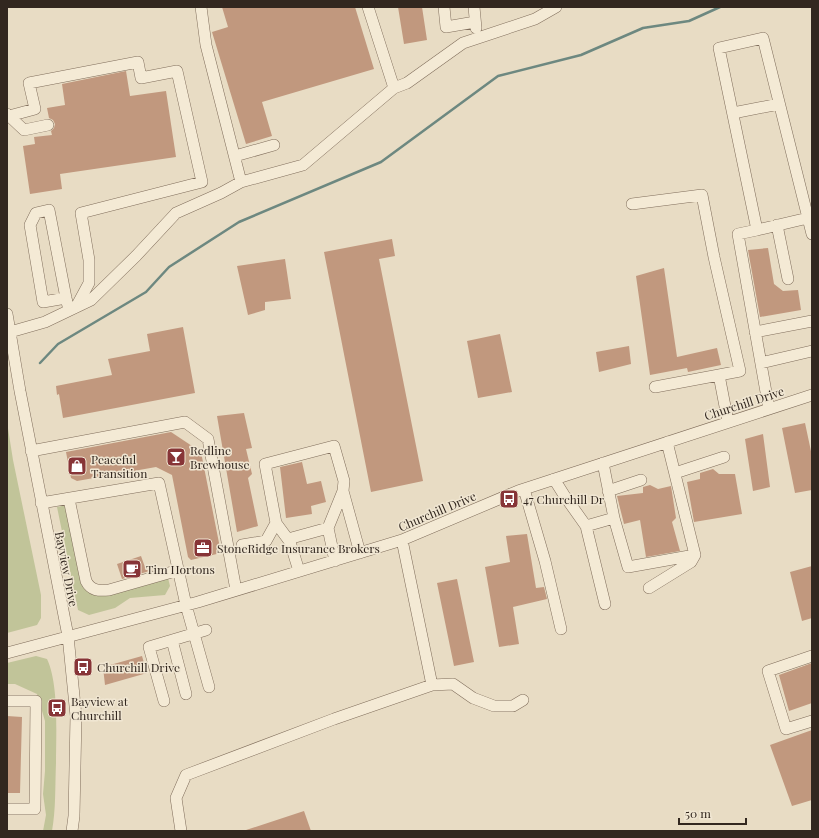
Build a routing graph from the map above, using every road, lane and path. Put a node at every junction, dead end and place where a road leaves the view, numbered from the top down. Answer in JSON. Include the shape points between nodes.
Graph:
{"nodes":[{"id":1,"x":201,"y":7,"type":"edge"},
{"id":2,"x":368,"y":7,"type":"edge"},
{"id":3,"x":444,"y":7,"type":"edge"},
{"id":4,"x":474,"y":7,"type":"edge"},
{"id":5,"x":556,"y":7,"type":"edge"},
{"id":6,"x":475,"y":22,"type":"junction"},
{"id":7,"x":477,"y":39,"type":"junction"},
{"id":8,"x":394,"y":88,"type":"junction"},
{"id":9,"x":779,"y":104,"type":"junction"},
{"id":10,"x":733,"y":113,"type":"junction"},
{"id":11,"x":8,"y":115,"type":"edge"},
{"id":12,"x":48,"y":125,"type":"dead end"},
{"id":13,"x":274,"y":145,"type":"dead end"},
{"id":14,"x":234,"y":156,"type":"junction"},
{"id":15,"x":241,"y":182,"type":"junction"},
{"id":16,"x":632,"y":204,"type":"dead end"},
{"id":17,"x":808,"y":218,"type":"junction"},
{"id":18,"x":777,"y":225,"type":"junction"},
{"id":19,"x":757,"y":230,"type":"junction"},
{"id":20,"x":812,"y":234,"type":"edge"},
{"id":21,"x":788,"y":280,"type":"dead end"},
{"id":22,"x":66,"y":298,"type":"junction"},
{"id":23,"x":73,"y":309,"type":"junction"},
{"id":24,"x":7,"y":314,"type":"edge"},
{"id":25,"x":812,"y":321,"type":"edge"},
{"id":26,"x":10,"y":332,"type":"junction"},
{"id":27,"x":755,"y":332,"type":"junction"},
{"id":28,"x":812,"y":351,"type":"edge"},
{"id":29,"x":761,"y":363,"type":"junction"},
{"id":30,"x":719,"y":375,"type":"junction"},
{"id":31,"x":655,"y":387,"type":"dead end"},
{"id":32,"x":812,"y":394,"type":"edge"},
{"id":33,"x":769,"y":409,"type":"junction"},
{"id":34,"x":728,"y":422,"type":"junction"},
{"id":35,"x":667,"y":442,"type":"junction"},
{"id":36,"x":31,"y":451,"type":"junction"},
{"id":37,"x":724,"y":457,"type":"dead end"},
{"id":38,"x":603,"y":463,"type":"junction"},
{"id":39,"x":675,"y":472,"type":"junction"},
{"id":40,"x":554,"y":480,"type":"junction"},
{"id":41,"x":642,"y":480,"type":"dead end"},
{"id":42,"x":524,"y":489,"type":"junction"},
{"id":43,"x":343,"y":491,"type":"junction"},
{"id":44,"x":608,"y":491,"type":"junction"},
{"id":45,"x":69,"y":499,"type":"junction"},
{"id":46,"x":41,"y":504,"type":"junction"},
{"id":47,"x":614,"y":518,"type":"junction"},
{"id":48,"x":276,"y":523,"type":"junction"},
{"id":49,"x":586,"y":526,"type":"junction"},
{"id":50,"x":328,"y":528,"type":"junction"},
{"id":51,"x":288,"y":539,"type":"junction"},
{"id":52,"x":402,"y":540,"type":"junction"},
{"id":53,"x":242,"y":546,"type":"dead end"},
{"id":54,"x":360,"y":553,"type":"junction"},
{"id":55,"x":695,"y":555,"type":"junction"},
{"id":56,"x":335,"y":561,"type":"junction"},
{"id":57,"x":179,"y":570,"type":"junction"},
{"id":58,"x":299,"y":571,"type":"junction"},
{"id":59,"x":649,"y":588,"type":"dead end"},
{"id":60,"x":236,"y":590,"type":"junction"},
{"id":61,"x":605,"y":604,"type":"dead end"},
{"id":62,"x":186,"y":605,"type":"junction"},
{"id":63,"x":561,"y":629,"type":"dead end"},
{"id":64,"x":206,"y":630,"type":"dead end"},
{"id":65,"x":194,"y":634,"type":"junction"},
{"id":66,"x":68,"y":636,"type":"junction"},
{"id":67,"x":172,"y":640,"type":"junction"},
{"id":68,"x":7,"y":653,"type":"edge"},
{"id":69,"x":812,"y":656,"type":"edge"},
{"id":70,"x":432,"y":685,"type":"junction"},
{"id":71,"x":209,"y":687,"type":"dead end"},
{"id":72,"x":186,"y":694,"type":"dead end"},
{"id":73,"x":523,"y":700,"type":"dead end"},
{"id":74,"x":7,"y":701,"type":"edge"},
{"id":75,"x":164,"y":701,"type":"dead end"},
{"id":76,"x":812,"y":721,"type":"edge"},
{"id":77,"x":7,"y":809,"type":"edge"},
{"id":78,"x":72,"y":831,"type":"edge"},
{"id":79,"x":181,"y":831,"type":"edge"}],
"edges":[{"from":1,"to":14,"type":"street","via":[[206,45]]},
{"from":2,"to":8,"type":"street"},
{"from":3,"to":6,"type":"street","via":[[446,27]]},
{"from":4,"to":6,"type":"street"},
{"from":5,"to":7,"type":"street","via":[[535,19]]},
{"from":6,"to":7,"type":"street"},
{"from":7,"to":8,"type":"street","via":[[463,43],[408,83]]},
{"from":8,"to":15,"type":"street","via":[[303,165]]},
{"from":9,"to":10,"type":"street"},
{"from":9,"to":10,"type":"street","via":[[763,38],[719,48]]},
{"from":9,"to":17,"type":"street"},
{"from":10,"to":19,"type":"street"},
{"from":11,"to":12,"type":"street","via":[[24,130]]},
{"from":11,"to":23,"type":"street","via":[[35,110],[29,83],[138,62],[142,78],[177,71],[202,182],[81,213],[89,260],[89,283]]},
{"from":13,"to":14,"type":"street"},
{"from":14,"to":15,"type":"street"},
{"from":15,"to":23,"type":"street","via":[[176,213],[90,300]]},
{"from":16,"to":30,"type":"street","via":[[702,195],[740,371]]},
{"from":17,"to":18,"type":"street"},
{"from":17,"to":20,"type":"street"},
{"from":18,"to":19,"type":"street"},
{"from":18,"to":21,"type":"street"},
{"from":19,"to":27,"type":"street","via":[[738,234]]},
{"from":22,"to":22,"type":"street","via":[[49,210],[36,213],[30,226],[43,302]]},
{"from":22,"to":23,"type":"street"},
{"from":23,"to":26,"type":"street","via":[[45,322]]},
{"from":24,"to":26,"type":"street","name":"Bayview Drive"},
{"from":25,"to":27,"type":"street"},
{"from":26,"to":36,"type":"street","name":"Bayview Drive"},
{"from":27,"to":29,"type":"street"},
{"from":28,"to":29,"type":"street"},
{"from":29,"to":33,"type":"street"},
{"from":30,"to":31,"type":"street"},
{"from":30,"to":34,"type":"street"},
{"from":32,"to":33,"type":"street","name":"Churchill Drive"},
{"from":33,"to":34,"type":"street","name":"Churchill Drive"},
{"from":34,"to":35,"type":"street","name":"Churchill Drive"},
{"from":35,"to":38,"type":"street","name":"Churchill Drive"},
{"from":35,"to":39,"type":"street"},
{"from":36,"to":46,"type":"street","name":"Bayview Drive"},
{"from":36,"to":60,"type":"street","via":[[185,422],[208,438]]},
{"from":37,"to":39,"type":"street"},
{"from":38,"to":40,"type":"street","name":"Churchill Drive"},
{"from":38,"to":44,"type":"street"},
{"from":39,"to":55,"type":"street"},
{"from":40,"to":42,"type":"street","name":"Churchill Drive"},
{"from":40,"to":49,"type":"street"},
{"from":41,"to":44,"type":"street"},
{"from":42,"to":52,"type":"street","name":"Churchill Drive"},
{"from":42,"to":63,"type":"street"},
{"from":43,"to":48,"type":"street","via":[[344,480],[334,446],[265,464]]},
{"from":43,"to":50,"type":"street"},
{"from":43,"to":54,"type":"street"},
{"from":44,"to":47,"type":"street"},
{"from":45,"to":46,"type":"street"},
{"from":45,"to":57,"type":"street","via":[[159,483]]},
{"from":45,"to":57,"type":"street","via":[[86,581],[92,589],[109,590]]},
{"from":46,"to":66,"type":"street","name":"Bayview Drive"},
{"from":47,"to":49,"type":"street"},
{"from":47,"to":55,"type":"street","via":[[628,567]]},
{"from":48,"to":51,"type":"street"},
{"from":48,"to":53,"type":"street","via":[[266,541]]},
{"from":49,"to":61,"type":"street"},
{"from":50,"to":51,"type":"street"},
{"from":50,"to":56,"type":"street"},
{"from":51,"to":58,"type":"street"},
{"from":52,"to":54,"type":"street","name":"Churchill Drive"},
{"from":52,"to":70,"type":"street"},
{"from":54,"to":56,"type":"street","name":"Churchill Drive"},
{"from":55,"to":59,"type":"street","via":[[691,562]]},
{"from":56,"to":58,"type":"street","name":"Churchill Drive"},
{"from":57,"to":62,"type":"street"},
{"from":58,"to":60,"type":"street","name":"Churchill Drive"},
{"from":60,"to":62,"type":"street","name":"Churchill Drive"},
{"from":62,"to":65,"type":"street"},
{"from":62,"to":66,"type":"street","name":"Churchill Drive"},
{"from":64,"to":65,"type":"street"},
{"from":65,"to":67,"type":"street"},
{"from":65,"to":71,"type":"street"},
{"from":66,"to":68,"type":"street","name":"Churchill Drive"},
{"from":66,"to":78,"type":"street","name":"Bayview Drive","via":[[76,716]]},
{"from":67,"to":72,"type":"street"},
{"from":67,"to":75,"type":"street","via":[[149,647]]},
{"from":69,"to":76,"type":"street","via":[[768,670],[786,729]]},
{"from":70,"to":73,"type":"street","via":[[453,684],[473,698],[494,706],[513,706]]},
{"from":70,"to":79,"type":"street","via":[[186,775],[176,798]]},
{"from":74,"to":77,"type":"street","via":[[36,700],[35,809]]}]}
